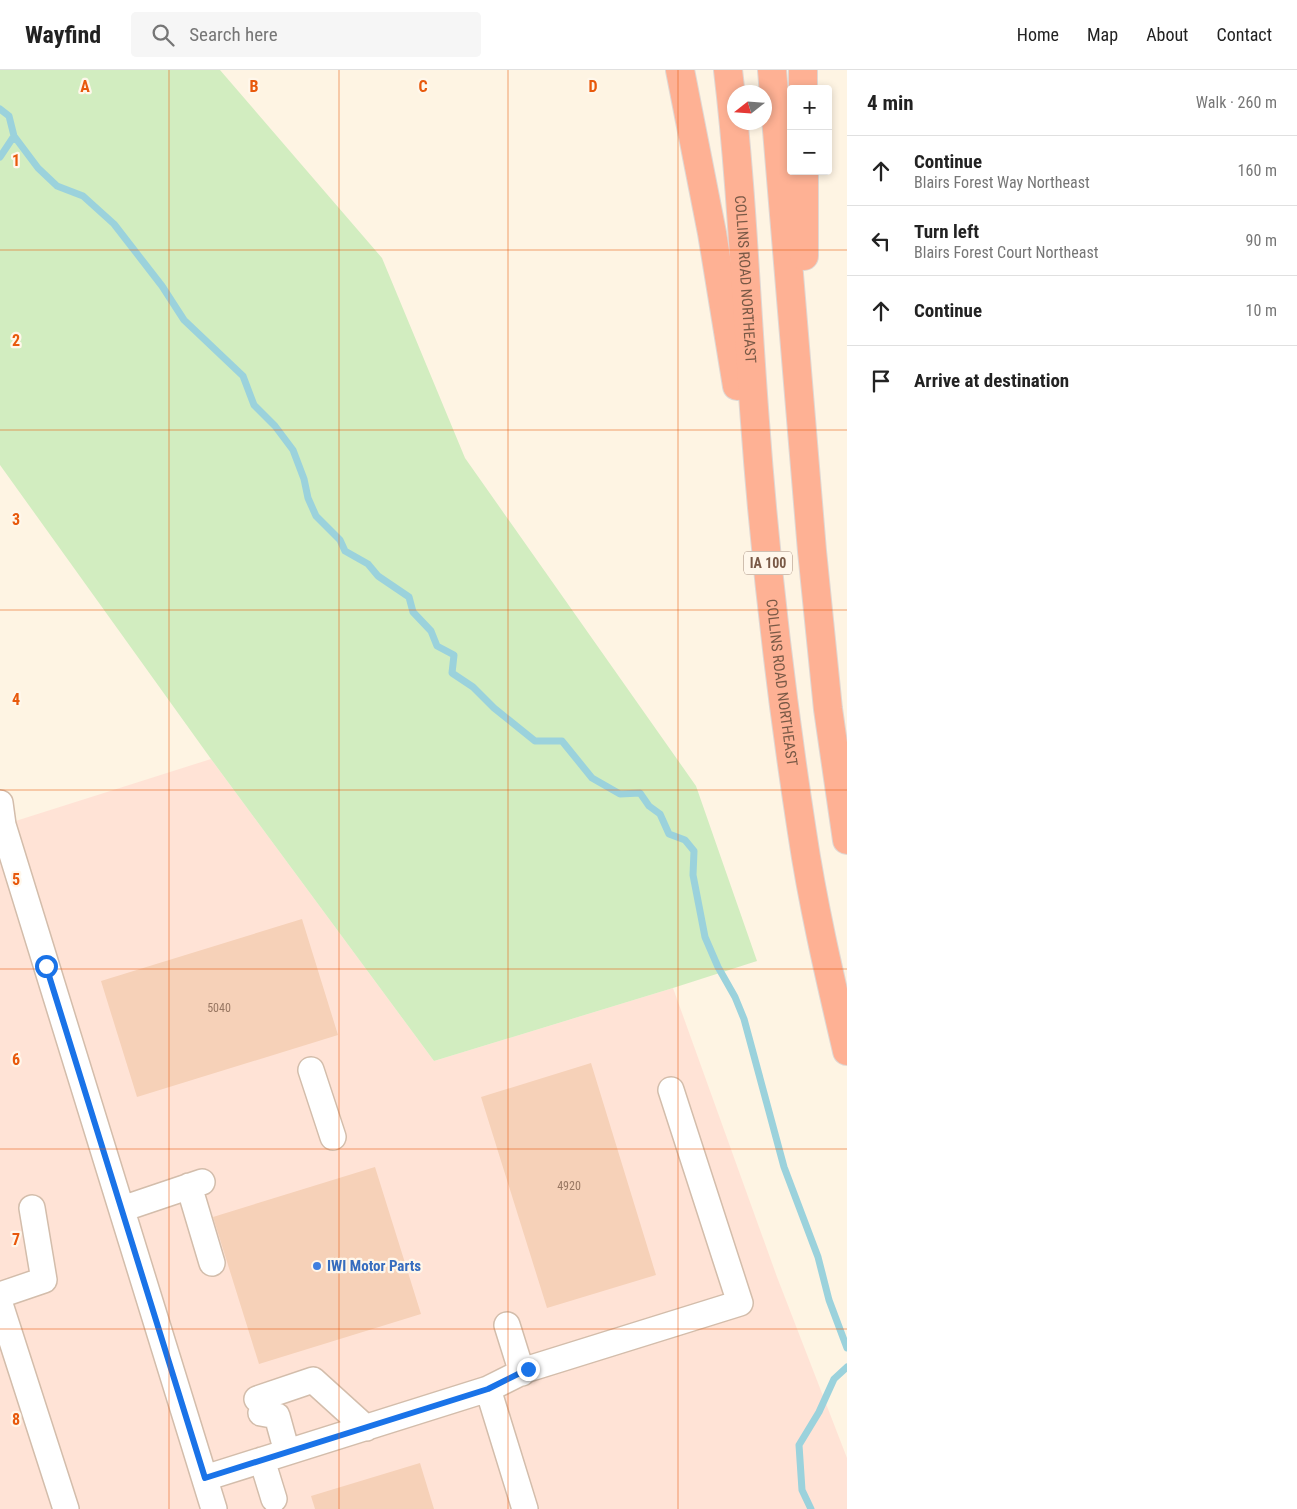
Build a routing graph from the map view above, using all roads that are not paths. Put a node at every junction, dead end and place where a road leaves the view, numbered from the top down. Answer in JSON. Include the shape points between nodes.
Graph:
{"nodes":[{"id":1,"x":680,"y":70,"type":"edge"},
{"id":2,"x":728,"y":70,"type":"edge"},
{"id":3,"x":772,"y":70,"type":"edge"},
{"id":4,"x":803,"y":70,"type":"edge"},
{"id":5,"x":803,"y":85,"type":"edge"},
{"id":6,"x":804,"y":175,"type":"edge"},
{"id":7,"x":804,"y":452,"type":"junction"},
{"id":8,"x":772,"y":599,"type":"junction"},
{"id":9,"x":0,"y":803,"type":"edge"},
{"id":10,"x":847,"y":840,"type":"edge"},
{"id":11,"x":847,"y":1051,"type":"edge"},
{"id":12,"x":311,"y":1070,"type":"dead end"},
{"id":13,"x":671,"y":1090,"type":"dead end"},
{"id":14,"x":333,"y":1137,"type":"dead end"},
{"id":15,"x":32,"y":1208,"type":"dead end"},
{"id":16,"x":122,"y":1209,"type":"junction"},
{"id":17,"x":212,"y":1263,"type":"dead end"},
{"id":18,"x":0,"y":1295,"type":"edge"},
{"id":19,"x":0,"y":1304,"type":"edge"},
{"id":20,"x":506,"y":1325,"type":"dead end"},
{"id":21,"x":522,"y":1372,"type":"junction"},
{"id":22,"x":488,"y":1389,"type":"junction"},
{"id":23,"x":366,"y":1428,"type":"junction"},
{"id":24,"x":287,"y":1452,"type":"junction"},
{"id":25,"x":262,"y":1460,"type":"junction"},
{"id":26,"x":205,"y":1478,"type":"junction"},
{"id":27,"x":274,"y":1500,"type":"dead end"},
{"id":28,"x":66,"y":1509,"type":"edge"},
{"id":29,"x":214,"y":1509,"type":"edge"},
{"id":30,"x":525,"y":1509,"type":"edge"}],
"edges":[{"from":1,"to":8,"type":"highway","via":[[712,233]]},
{"from":2,"to":8,"type":"highway","name":"COLLINS ROAD NORTHEAST","number":"IA 100"},
{"from":3,"to":7,"type":"highway","number":"IA 100"},
{"from":4,"to":5,"type":"highway"},
{"from":6,"to":7,"type":"highway"},
{"from":7,"to":10,"type":"highway","number":"IA 100","via":[[828,709]]},
{"from":8,"to":11,"type":"highway","name":"COLLINS ROAD NORTHEAST","number":"IA 100","via":[[802,834]]},
{"from":9,"to":16,"type":"street","via":[[2,825],[56,963]]},
{"from":12,"to":14,"type":"street"},
{"from":13,"to":21,"type":"street","via":[[740,1303]]},
{"from":15,"to":18,"type":"street","via":[[44,1280]]},
{"from":16,"to":17,"type":"street","via":[[195,1184]]},
{"from":16,"to":26,"type":"street"},
{"from":19,"to":28,"type":"street"},
{"from":20,"to":21,"type":"street"},
{"from":21,"to":22,"type":"street"},
{"from":22,"to":23,"type":"street"},
{"from":22,"to":30,"type":"street"},
{"from":23,"to":24,"type":"street"},
{"from":23,"to":24,"type":"street","via":[[313,1380],[259,1406],[277,1416]]},
{"from":24,"to":25,"type":"street"},
{"from":25,"to":26,"type":"street"},
{"from":25,"to":27,"type":"street"},
{"from":26,"to":29,"type":"street"}]}
